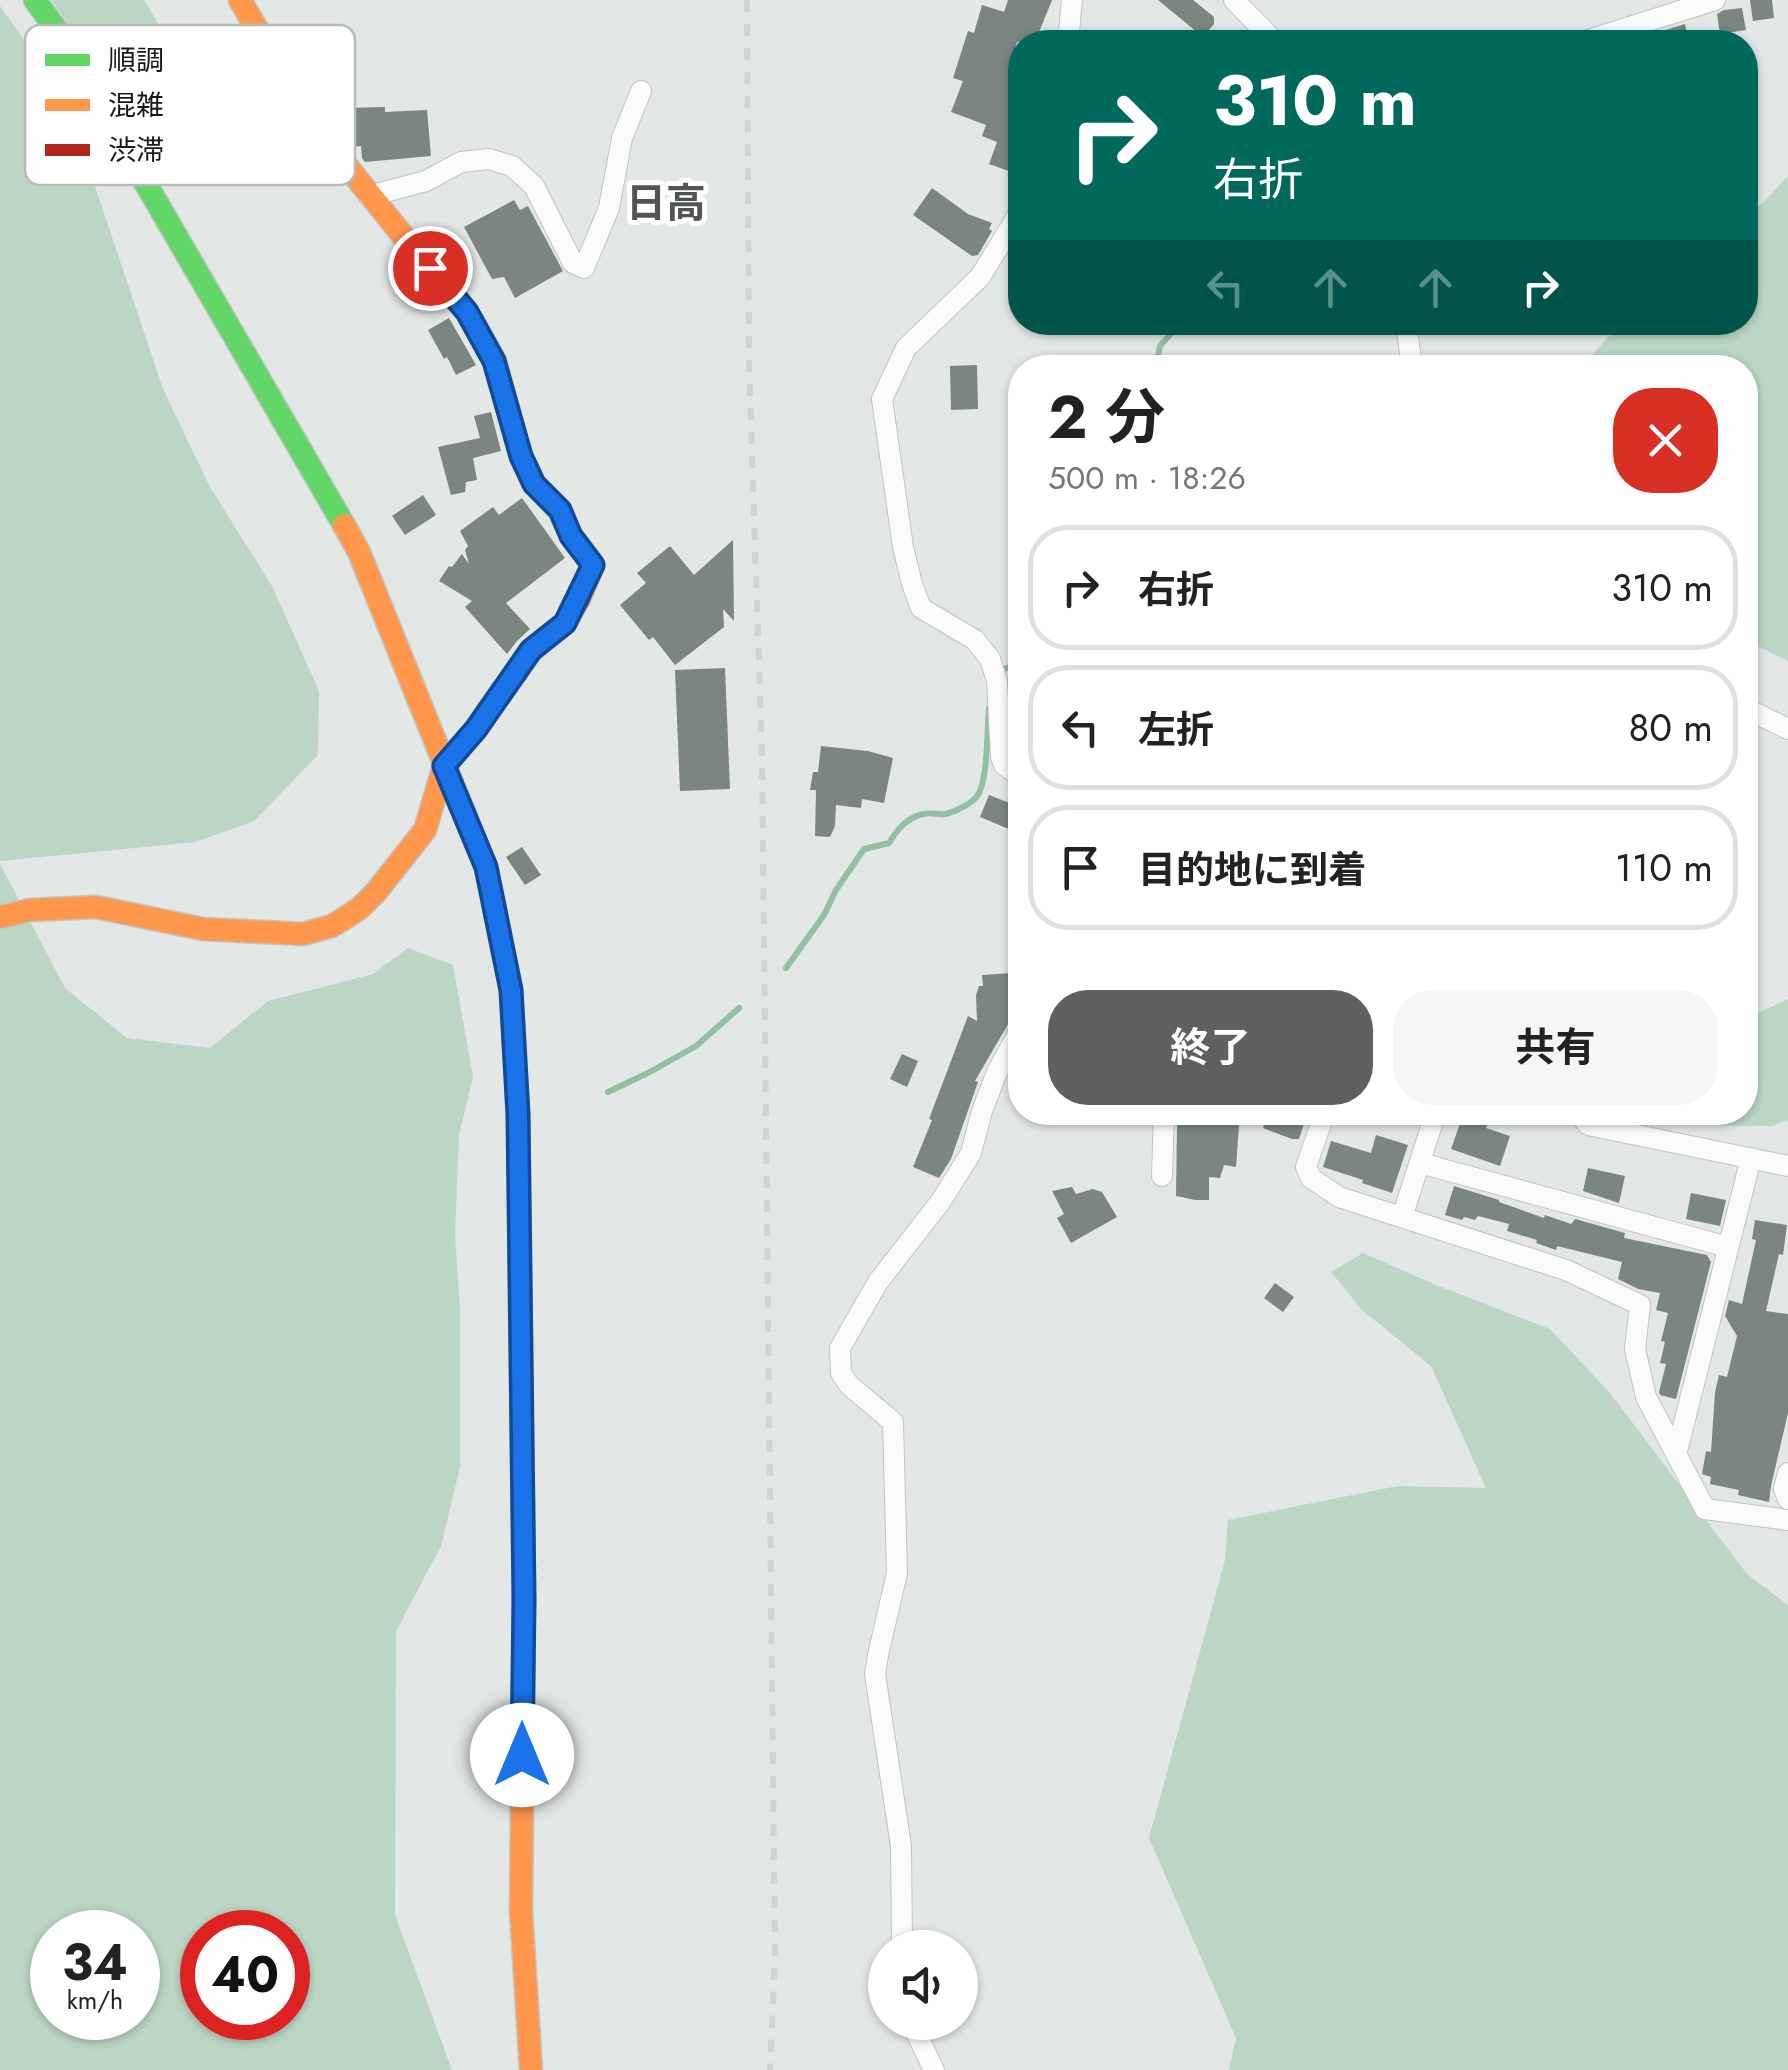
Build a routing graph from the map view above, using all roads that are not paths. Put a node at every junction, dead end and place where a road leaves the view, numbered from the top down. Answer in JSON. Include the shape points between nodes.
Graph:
{"nodes":[{"id":1,"x":35,"y":0,"type":"edge"},
{"id":2,"x":240,"y":0,"type":"edge"},
{"id":3,"x":1072,"y":0,"type":"edge"},
{"id":4,"x":1234,"y":0,"type":"edge"},
{"id":5,"x":1715,"y":0,"type":"edge"},
{"id":6,"x":52,"y":25,"type":"edge"},
{"id":7,"x":254,"y":25,"type":"edge"},
{"id":8,"x":1069,"y":30,"type":"edge"},
{"id":9,"x":1263,"y":30,"type":"edge"},
{"id":10,"x":1620,"y":30,"type":"edge"},
{"id":11,"x":641,"y":91,"type":"dead end"},
{"id":12,"x":355,"y":178,"type":"edge"},
{"id":13,"x":146,"y":185,"type":"edge"},
{"id":14,"x":369,"y":196,"type":"junction"},
{"id":15,"x":1008,"y":232,"type":"edge"},
{"id":16,"x":1758,"y":714,"type":"edge"},
{"id":17,"x":1788,"y":728,"type":"edge"},
{"id":18,"x":444,"y":766,"type":"junction"},
{"id":19,"x":1008,"y":768,"type":"edge"},
{"id":20,"x":0,"y":917,"type":"edge"},
{"id":21,"x":1008,"y":1054,"type":"edge"},
{"id":22,"x":1164,"y":1125,"type":"edge"},
{"id":23,"x":1321,"y":1125,"type":"edge"},
{"id":24,"x":1432,"y":1125,"type":"edge"},
{"id":25,"x":1588,"y":1125,"type":"edge"},
{"id":26,"x":1751,"y":1158,"type":"junction"},
{"id":27,"x":1420,"y":1162,"type":"junction"},
{"id":28,"x":1788,"y":1166,"type":"edge"},
{"id":29,"x":1162,"y":1176,"type":"dead end"},
{"id":30,"x":1402,"y":1217,"type":"junction"},
{"id":31,"x":1728,"y":1247,"type":"junction"},
{"id":32,"x":1676,"y":1455,"type":"junction"},
{"id":33,"x":1788,"y":1520,"type":"edge"},
{"id":34,"x":902,"y":1930,"type":"edge"},
{"id":35,"x":920,"y":2040,"type":"edge"},
{"id":36,"x":531,"y":2070,"type":"edge"},
{"id":37,"x":934,"y":2070,"type":"edge"}],
"edges":[{"from":1,"to":6,"type":"street"},
{"from":2,"to":7,"type":"street"},
{"from":3,"to":8,"type":"street"},
{"from":4,"to":9,"type":"street"},
{"from":5,"to":10,"type":"street"},
{"from":11,"to":14,"type":"street","via":[[622,138],[609,208],[584,268],[573,262],[534,186],[512,166],[488,159],[461,162],[426,181]]},
{"from":12,"to":14,"type":"street"},
{"from":13,"to":18,"type":"street","via":[[359,552]]},
{"from":14,"to":18,"type":"street","via":[[467,312],[494,361],[534,484],[560,510],[593,565],[565,623],[531,650]]},
{"from":15,"to":19,"type":"street","via":[[980,277],[906,348],[882,399],[912,584],[921,608],[975,640],[990,658],[1001,758]]},
{"from":16,"to":17,"type":"street"},
{"from":18,"to":20,"type":"street","via":[[425,830],[376,892],[332,926],[303,934],[203,929],[96,906]]},
{"from":18,"to":36,"type":"street","via":[[486,867],[511,990],[524,1599],[521,1912]]},
{"from":21,"to":34,"type":"street","via":[[971,1153],[878,1282],[840,1348],[849,1385],[893,1422],[898,1573],[876,1674],[902,1846]]},
{"from":22,"to":29,"type":"street"},
{"from":23,"to":30,"type":"street","via":[[1306,1167],[1311,1178],[1339,1197]]},
{"from":24,"to":27,"type":"street"},
{"from":25,"to":26,"type":"street"},
{"from":26,"to":28,"type":"street"},
{"from":26,"to":31,"type":"street"},
{"from":27,"to":30,"type":"street"},
{"from":27,"to":31,"type":"street"},
{"from":30,"to":32,"type":"street","via":[[1566,1270],[1640,1305],[1635,1350],[1646,1398]]},
{"from":31,"to":32,"type":"street"},
{"from":32,"to":33,"type":"street","via":[[1705,1509]]},
{"from":35,"to":37,"type":"street"}]}
